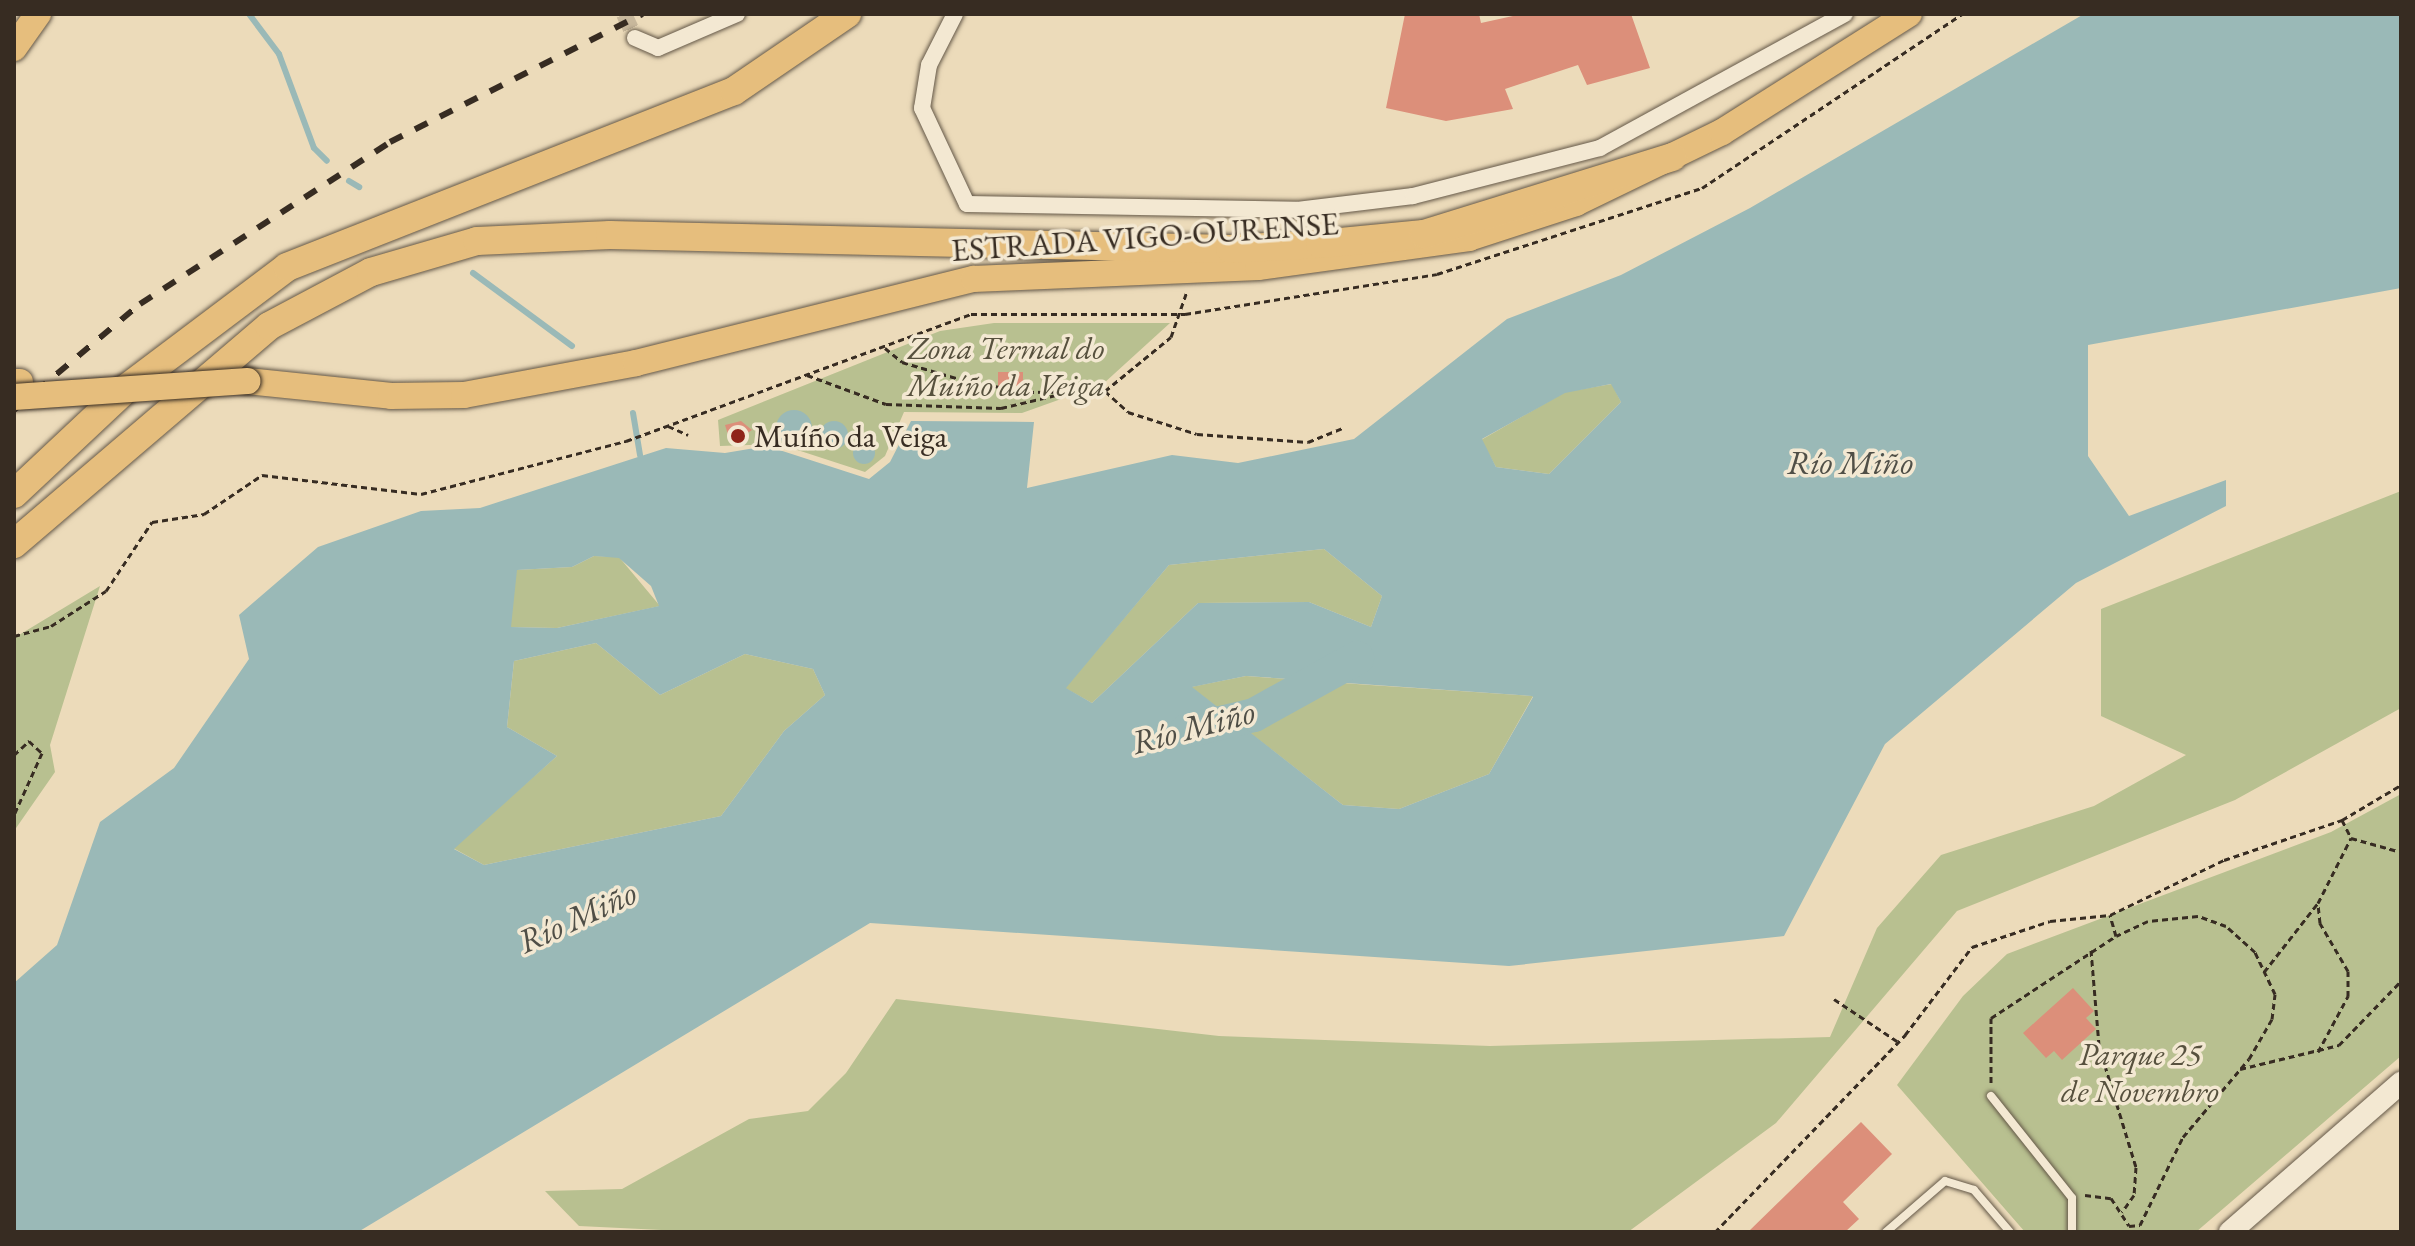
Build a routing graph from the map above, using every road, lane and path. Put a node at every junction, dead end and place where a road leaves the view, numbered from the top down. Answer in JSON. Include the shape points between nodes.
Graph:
{"nodes":[{"id":1,"x":26,"y":14,"type":"edge"},
{"id":2,"x":38,"y":14,"type":"edge"},
{"id":3,"x":737,"y":14,"type":"edge"},
{"id":4,"x":955,"y":14,"type":"edge"},
{"id":5,"x":1845,"y":14,"type":"edge"},
{"id":6,"x":1909,"y":14,"type":"edge"},
{"id":7,"x":844,"y":18,"type":"edge"},
{"id":8,"x":14,"y":27,"type":"edge"},
{"id":9,"x":635,"y":38,"type":"dead end"},
{"id":10,"x":14,"y":48,"type":"edge"},
{"id":11,"x":1672,"y":157,"type":"junction"},
{"id":12,"x":1188,"y":287,"type":"dead end"},
{"id":13,"x":884,"y":347,"type":"dead end"},
{"id":14,"x":807,"y":375,"type":"dead end"},
{"id":15,"x":16,"y":387,"type":"edge"},
{"id":16,"x":1105,"y":391,"type":"junction"},
{"id":17,"x":1069,"y":392,"type":"junction"},
{"id":18,"x":668,"y":426,"type":"dead end"},
{"id":19,"x":1342,"y":428,"type":"dead end"},
{"id":20,"x":654,"y":431,"type":"dead end"},
{"id":21,"x":688,"y":435,"type":"dead end"},
{"id":22,"x":14,"y":494,"type":"edge"},
{"id":23,"x":14,"y":544,"type":"edge"},
{"id":24,"x":14,"y":636,"type":"edge"},
{"id":25,"x":14,"y":755,"type":"edge"},
{"id":26,"x":2401,"y":785,"type":"edge"},
{"id":27,"x":14,"y":815,"type":"edge"},
{"id":28,"x":2342,"y":820,"type":"junction"},
{"id":29,"x":2351,"y":838,"type":"junction"},
{"id":30,"x":2401,"y":852,"type":"edge"},
{"id":31,"x":2318,"y":903,"type":"junction"},
{"id":32,"x":2110,"y":915,"type":"junction"},
{"id":33,"x":2116,"y":936,"type":"junction"},
{"id":34,"x":2091,"y":950,"type":"junction"},
{"id":35,"x":2264,"y":972,"type":"junction"},
{"id":36,"x":2401,"y":981,"type":"edge"},
{"id":37,"x":1834,"y":999,"type":"dead end"},
{"id":38,"x":1898,"y":1042,"type":"junction"},
{"id":39,"x":2318,"y":1052,"type":"junction"},
{"id":40,"x":2240,"y":1069,"type":"junction"},
{"id":41,"x":2401,"y":1083,"type":"edge"},
{"id":42,"x":1991,"y":1096,"type":"joint"},
{"id":43,"x":2072,"y":1198,"type":"junction"},
{"id":44,"x":2122,"y":1212,"type":"junction"},
{"id":45,"x":1715,"y":1232,"type":"edge"},
{"id":46,"x":1886,"y":1232,"type":"edge"},
{"id":47,"x":2010,"y":1232,"type":"edge"},
{"id":48,"x":2072,"y":1232,"type":"edge"},
{"id":49,"x":2230,"y":1232,"type":"edge"}],
"edges":[{"from":1,"to":8,"type":"highway"},
{"from":2,"to":10,"type":"highway"},
{"from":3,"to":9,"type":"street","via":[[658,48]]},
{"from":4,"to":5,"type":"street","via":[[929,65],[922,108],[967,204],[1297,210],[1413,196],[1600,148]]},
{"from":6,"to":11,"type":"highway","name":"ESTRADA VIGO-OURENSE","via":[[1767,107]]},
{"from":7,"to":22,"type":"highway","via":[[734,91],[287,267],[128,387]]},
{"from":11,"to":15,"type":"highway","name":"ESTRADA VIGO-OURENSE","bridge":true,"via":[[1576,203],[1402,251],[1258,267],[974,279],[636,363],[477,393],[391,396],[247,381]]},
{"from":11,"to":23,"type":"highway","via":[[1424,234],[1320,244],[1230,249],[610,235],[477,241],[371,272],[269,326]]},
{"from":12,"to":16,"type":"path","via":[[1171,337]]},
{"from":13,"to":17,"type":"path","via":[[902,362],[966,381]]},
{"from":14,"to":17,"type":"path","via":[[886,404],[1001,408]]},
{"from":16,"to":17,"type":"path"},
{"from":16,"to":19,"type":"path","via":[[1128,412],[1197,434],[1308,442]]},
{"from":18,"to":21,"type":"path"},
{"from":20,"to":24,"type":"path","via":[[421,494],[262,475],[204,514],[152,522],[106,591],[51,626]]},
{"from":25,"to":27,"type":"path","via":[[29,741],[42,753]]},
{"from":26,"to":28,"type":"path"},
{"from":28,"to":29,"type":"path"},
{"from":28,"to":32,"type":"path","via":[[2224,860]]},
{"from":29,"to":30,"type":"path"},
{"from":29,"to":31,"type":"path"},
{"from":31,"to":35,"type":"path"},
{"from":31,"to":39,"type":"path","via":[[2320,923],[2348,971],[2348,996]]},
{"from":32,"to":33,"type":"path"},
{"from":32,"to":38,"type":"path","via":[[2050,921],[1972,947]]},
{"from":33,"to":34,"type":"path"},
{"from":33,"to":35,"type":"path","via":[[2148,921],[2198,916],[2226,926]]},
{"from":34,"to":42,"type":"path","via":[[1991,1018]]},
{"from":34,"to":44,"type":"path","via":[[2099,1046],[2136,1167],[2134,1195]]},
{"from":35,"to":40,"type":"path","via":[[2275,994],[2272,1019]]},
{"from":36,"to":39,"type":"path","via":[[2339,1045]]},
{"from":37,"to":38,"type":"path"},
{"from":38,"to":45,"type":"path"},
{"from":39,"to":40,"type":"path"},
{"from":40,"to":44,"type":"path","via":[[2183,1137],[2140,1225],[2129,1226]]},
{"from":41,"to":49,"type":"main road"},
{"from":42,"to":43,"type":"lane"},
{"from":43,"to":44,"type":"path","via":[[2094,1192]]},
{"from":43,"to":48,"type":"lane"},
{"from":46,"to":47,"type":"lane","via":[[1945,1181],[1974,1190]]}]}
